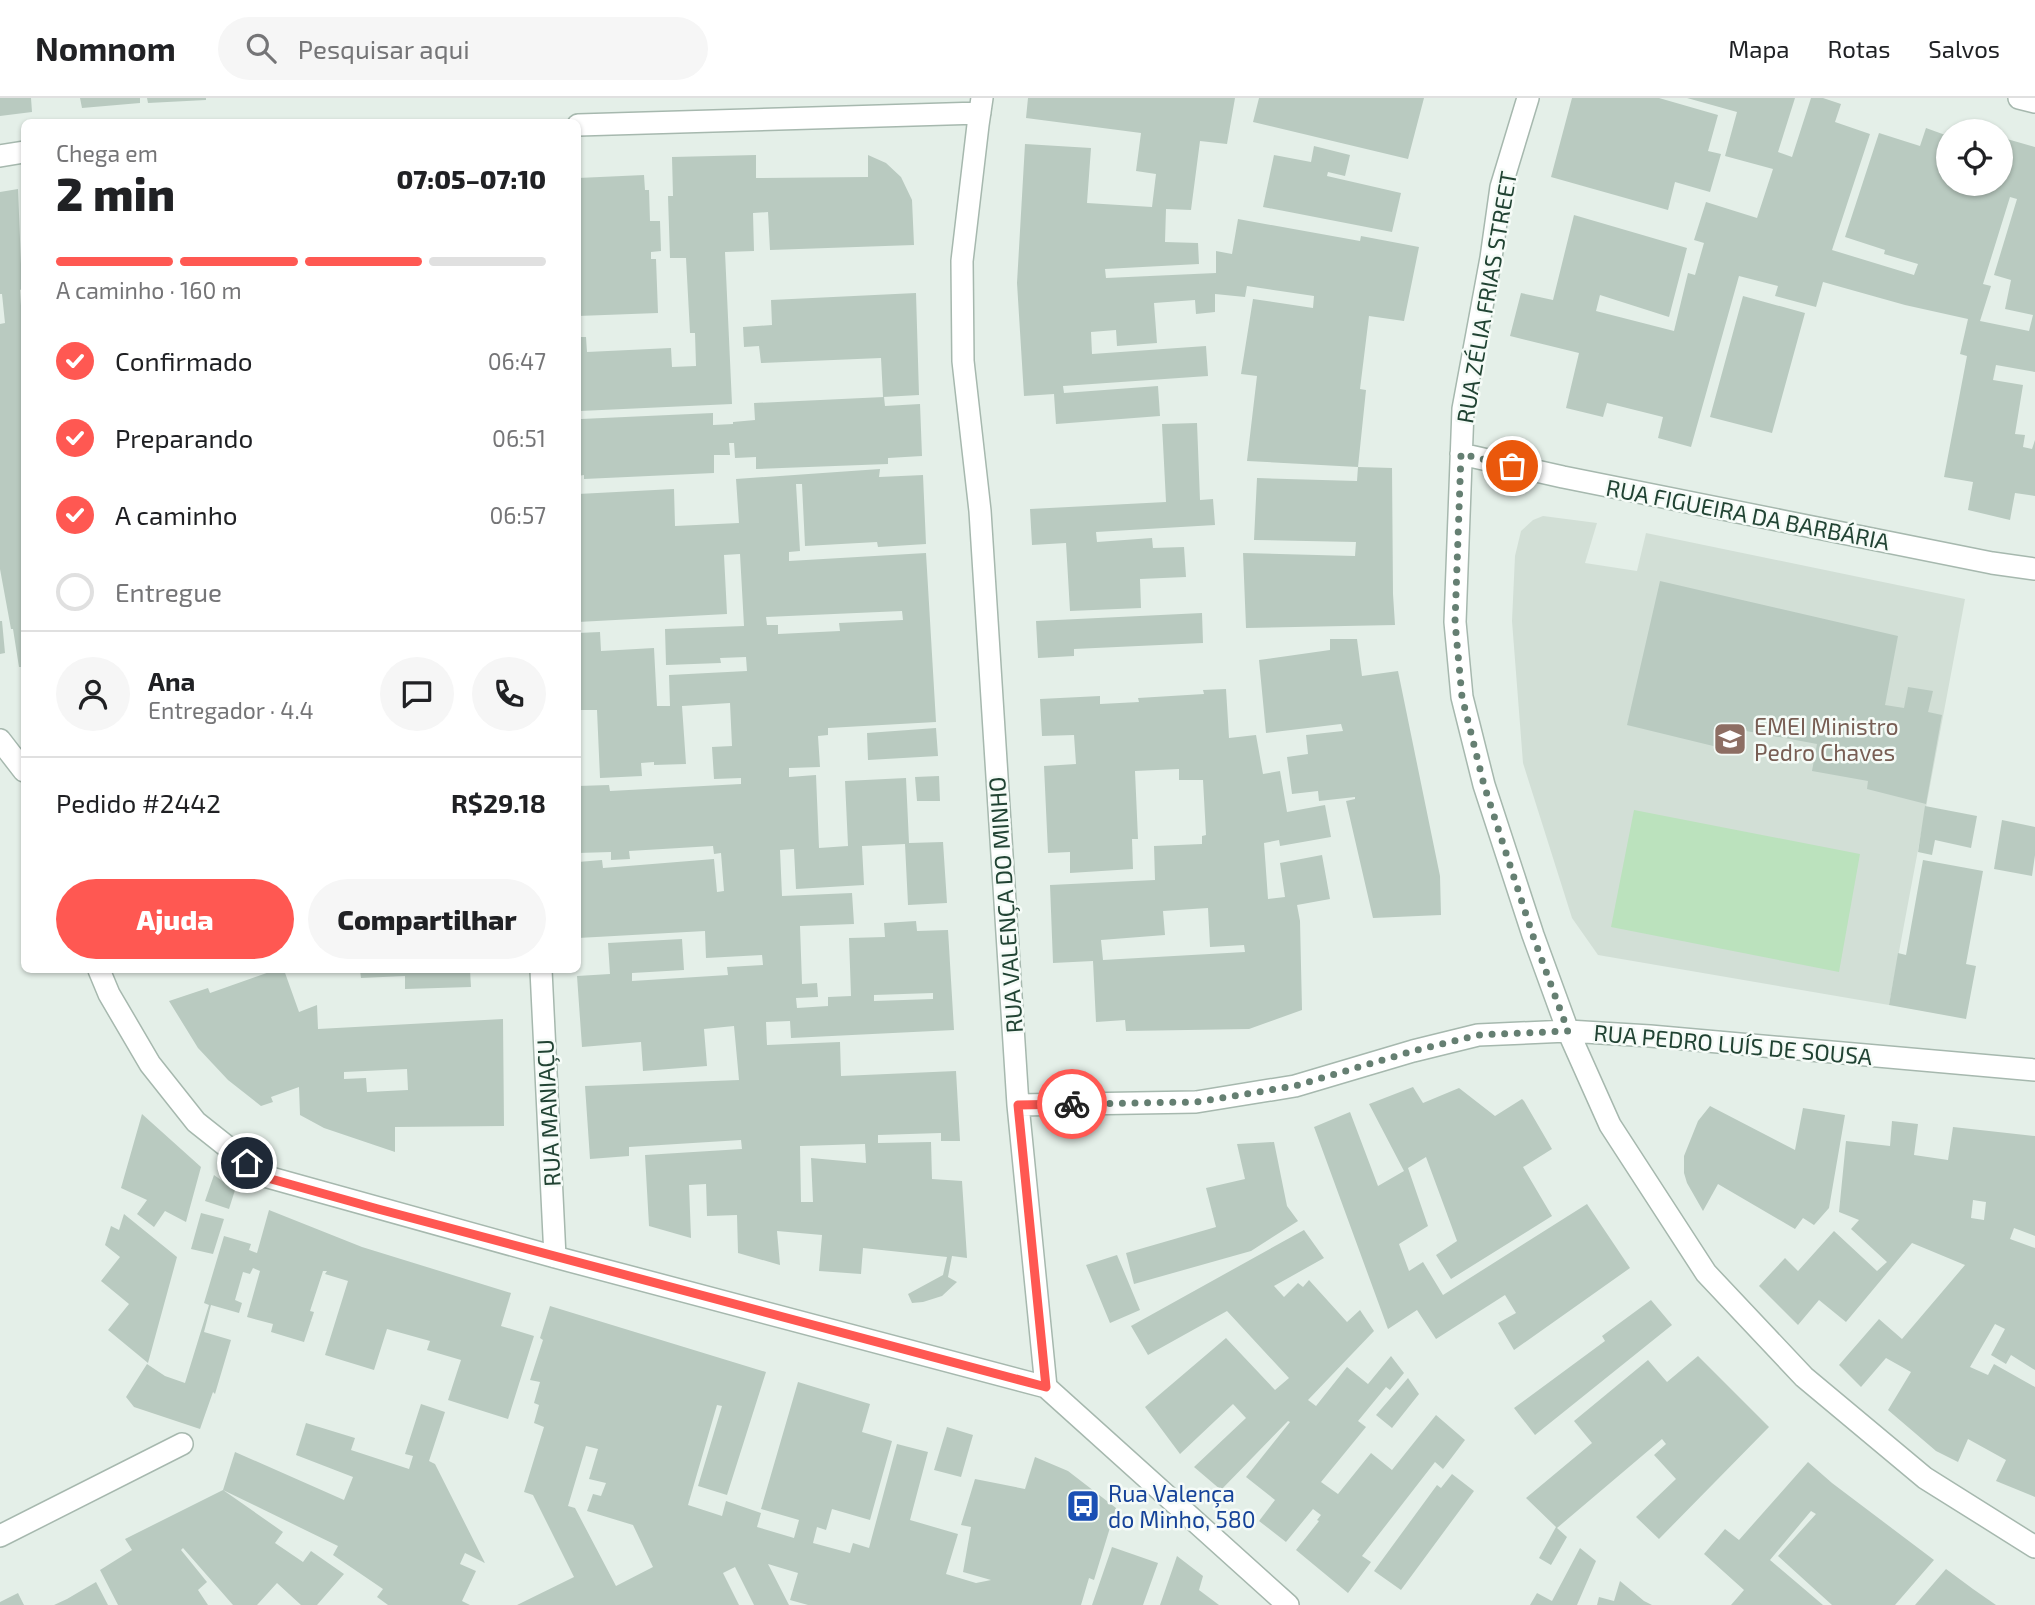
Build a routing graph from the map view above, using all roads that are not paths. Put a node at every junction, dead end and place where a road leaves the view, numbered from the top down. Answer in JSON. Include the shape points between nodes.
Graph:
{"nodes":[{"id":1,"x":1528,"y":98,"type":"edge"},
{"id":2,"x":2018,"y":98,"type":"edge"},
{"id":3,"x":2035,"y":102,"type":"edge"},
{"id":4,"x":981,"y":106,"type":"edge"},
{"id":5,"x":581,"y":125,"type":"edge"},
{"id":6,"x":21,"y":152,"type":"edge"},
{"id":7,"x":0,"y":156,"type":"edge"},
{"id":8,"x":1461,"y":454,"type":"junction"},
{"id":9,"x":2035,"y":569,"type":"edge"},
{"id":10,"x":0,"y":740,"type":"edge"},
{"id":11,"x":21,"y":767,"type":"edge"},
{"id":12,"x":100,"y":973,"type":"edge"},
{"id":13,"x":541,"y":973,"type":"edge"},
{"id":14,"x":1568,"y":1031,"type":"junction"},
{"id":15,"x":2035,"y":1070,"type":"edge"},
{"id":16,"x":1018,"y":1105,"type":"junction"},
{"id":17,"x":555,"y":1257,"type":"junction"},
{"id":18,"x":1046,"y":1387,"type":"junction"},
{"id":19,"x":182,"y":1444,"type":"dead end"},
{"id":20,"x":0,"y":1536,"type":"edge"},
{"id":21,"x":2035,"y":1547,"type":"edge"},
{"id":22,"x":1288,"y":1605,"type":"edge"}],
"edges":[{"from":1,"to":8,"type":"street","name":"RUA ZÉLIA FRIAS STREET","via":[[1501,187],[1462,410]]},
{"from":2,"to":3,"type":"street"},
{"from":4,"to":5,"type":"street"},
{"from":4,"to":16,"type":"street","name":"RUA VALENÇA DO MINHO","via":[[962,261],[963,361],[980,511]]},
{"from":6,"to":7,"type":"street"},
{"from":8,"to":9,"type":"street","name":"RUA FIGUEIRA DA BARBÁRIA"},
{"from":8,"to":14,"type":"street","name":"RUA ZÉLIA FRIAS STREET","via":[[1455,622],[1462,697],[1484,785]]},
{"from":10,"to":11,"type":"street"},
{"from":12,"to":17,"type":"street","via":[[150,1064],[196,1122],[264,1177]]},
{"from":13,"to":17,"type":"street","name":"RUA MANIAÇU"},
{"from":14,"to":15,"type":"street","name":"RUA PEDRO LUÍS DE SOUSA"},
{"from":14,"to":16,"type":"street","name":"RUA PEDRO LUÍS DE SOUSA","via":[[1478,1035],[1295,1086],[1196,1102]]},
{"from":14,"to":21,"type":"street","name":"RUA ZÉLIA FRIAS STREET","via":[[1610,1125],[1706,1273],[1804,1377],[1925,1478]]},
{"from":16,"to":18,"type":"street","name":"RUA VALENÇA DO MINHO"},
{"from":17,"to":18,"type":"street"},
{"from":18,"to":22,"type":"street"},
{"from":19,"to":20,"type":"street"}]}
